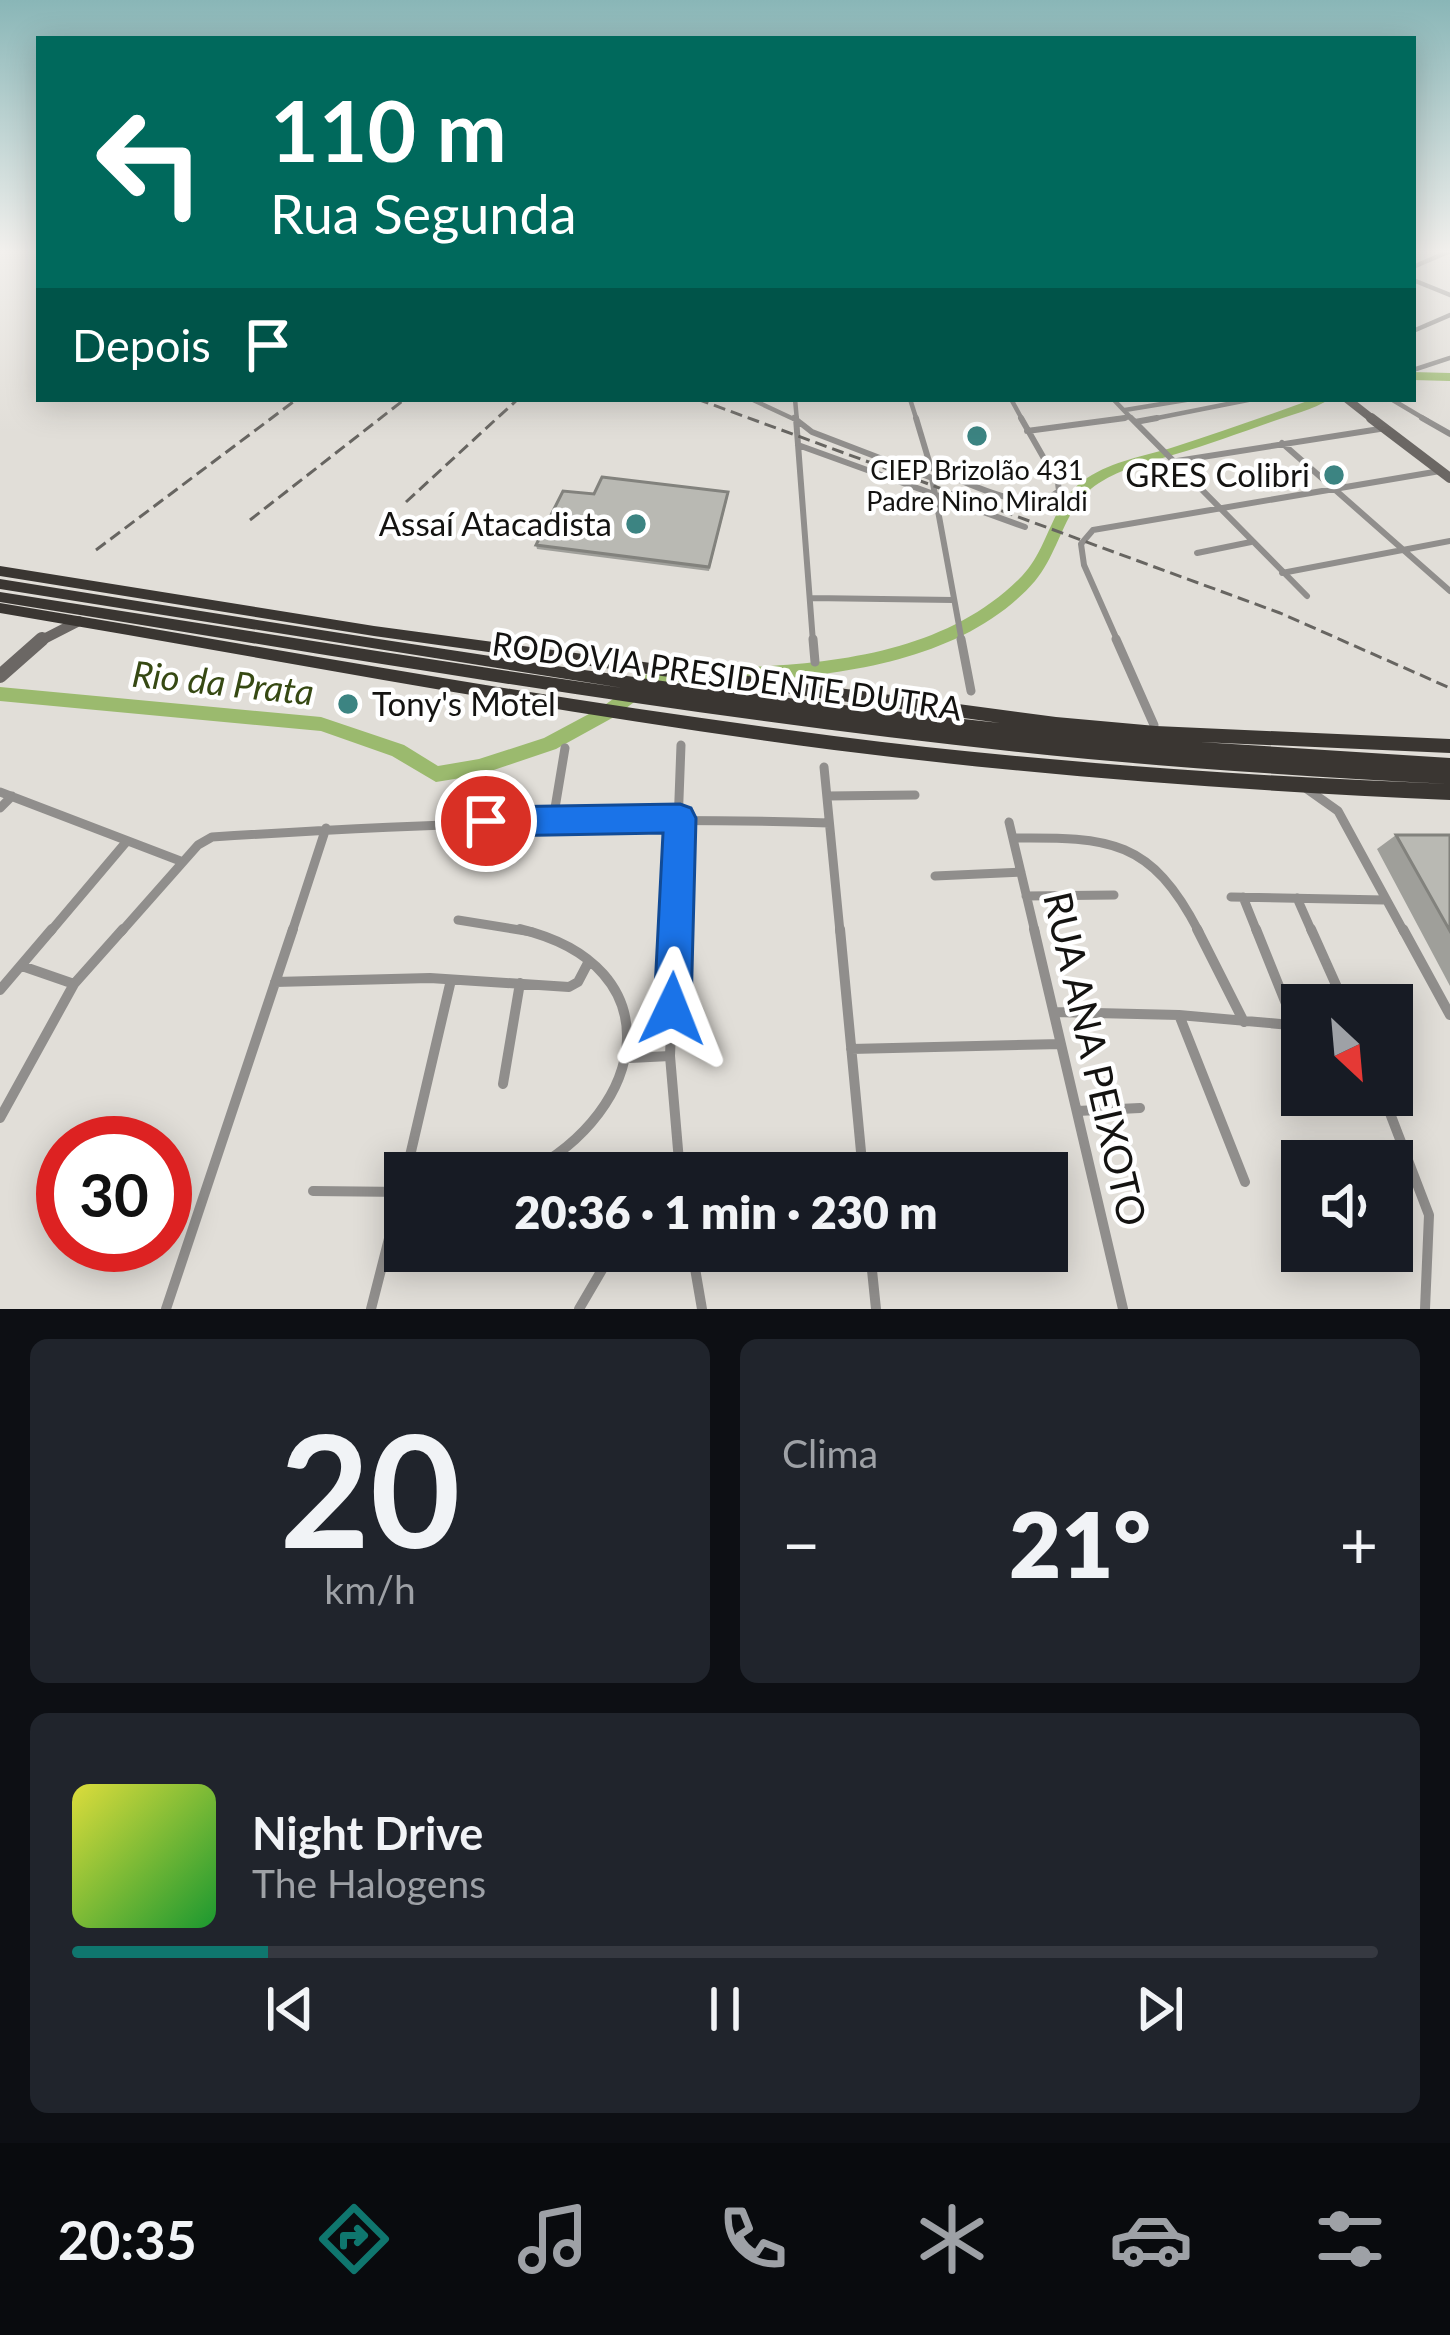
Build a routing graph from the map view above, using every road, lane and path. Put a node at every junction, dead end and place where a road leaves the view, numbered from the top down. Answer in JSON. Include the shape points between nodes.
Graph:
{"nodes":[{"id":1,"x":1450,"y":315,"type":"edge"},
{"id":2,"x":1438,"y":320,"type":"junction"},
{"id":3,"x":1450,"y":326,"type":"edge"},
{"id":4,"x":1416,"y":330,"type":"edge"},
{"id":5,"x":1450,"y":358,"type":"edge"},
{"id":6,"x":1416,"y":359,"type":"edge"},
{"id":7,"x":1429,"y":366,"type":"junction"},
{"id":8,"x":1450,"y":368,"type":"edge"},
{"id":9,"x":1416,"y":369,"type":"edge"},
{"id":10,"x":757,"y":402,"type":"edge"},
{"id":11,"x":795,"y":402,"type":"edge"},
{"id":12,"x":911,"y":402,"type":"edge"},
{"id":13,"x":1013,"y":402,"type":"edge"},
{"id":14,"x":1115,"y":402,"type":"edge"},
{"id":15,"x":1181,"y":402,"type":"edge"},
{"id":16,"x":1220,"y":402,"type":"edge"},
{"id":17,"x":1354,"y":402,"type":"edge"},
{"id":18,"x":1396,"y":402,"type":"edge"},
{"id":19,"x":1129,"y":416,"type":"junction"},
{"id":20,"x":798,"y":421,"type":"junction"},
{"id":21,"x":1386,"y":428,"type":"junction"},
{"id":22,"x":1027,"y":430,"type":"junction"},
{"id":23,"x":1450,"y":434,"type":"edge"},
{"id":24,"x":1282,"y":443,"type":"junction"},
{"id":25,"x":798,"y":445,"type":"junction"},
{"id":26,"x":1173,"y":459,"type":"junction"},
{"id":27,"x":1446,"y":475,"type":"edge"},
{"id":28,"x":1334,"y":488,"type":"junction"},
{"id":29,"x":933,"y":493,"type":"junction"},
{"id":30,"x":1220,"y":507,"type":"junction"},
{"id":31,"x":1024,"y":527,"type":"dead end"},
{"id":32,"x":1251,"y":542,"type":"junction"},
{"id":33,"x":1450,"y":542,"type":"edge"},
{"id":34,"x":1403,"y":550,"type":"junction"},
{"id":35,"x":1197,"y":553,"type":"dead end"},
{"id":36,"x":0,"y":571,"type":"edge"},
{"id":37,"x":1280,"y":573,"type":"junction"},
{"id":38,"x":0,"y":584,"type":"edge"},
{"id":39,"x":1450,"y":591,"type":"edge"},
{"id":40,"x":1307,"y":596,"type":"dead end"},
{"id":41,"x":0,"y":597,"type":"edge"},
{"id":42,"x":810,"y":598,"type":"junction"},
{"id":43,"x":953,"y":600,"type":"junction"},
{"id":44,"x":0,"y":608,"type":"edge"},
{"id":45,"x":44,"y":615,"type":"junction"},
{"id":46,"x":79,"y":622,"type":"junction"},
{"id":47,"x":45,"y":636,"type":"junction"},
{"id":48,"x":815,"y":662,"type":"dead end"},
{"id":49,"x":1,"y":675,"type":"edge"},
{"id":50,"x":605,"y":686,"type":"junction"},
{"id":51,"x":970,"y":691,"type":"dead end"},
{"id":52,"x":682,"y":698,"type":"junction"},
{"id":53,"x":1154,"y":725,"type":"junction"},
{"id":54,"x":1118,"y":730,"type":"junction"},
{"id":55,"x":681,"y":745,"type":"dead end"},
{"id":56,"x":1430,"y":745,"type":"junction"},
{"id":57,"x":1450,"y":746,"type":"edge"},
{"id":58,"x":565,"y":748,"type":"dead end"},
{"id":59,"x":1450,"y":765,"type":"edge"},
{"id":60,"x":824,"y":767,"type":"dead end"},
{"id":61,"x":1450,"y":778,"type":"edge"},
{"id":62,"x":1300,"y":785,"type":"junction"},
{"id":63,"x":1349,"y":788,"type":"junction"},
{"id":64,"x":1450,"y":792,"type":"edge"},
{"id":65,"x":6,"y":794,"type":"edge"},
{"id":66,"x":915,"y":795,"type":"dead end"},
{"id":67,"x":826,"y":796,"type":"junction"},
{"id":68,"x":0,"y":808,"type":"edge"},
{"id":69,"x":1338,"y":811,"type":"junction"},
{"id":70,"x":680,"y":818,"type":"junction"},
{"id":71,"x":553,"y":820,"type":"junction"},
{"id":72,"x":1009,"y":822,"type":"dead end"},
{"id":73,"x":829,"y":823,"type":"junction"},
{"id":74,"x":326,"y":828,"type":"junction"},
{"id":75,"x":1013,"y":838,"type":"junction"},
{"id":76,"x":128,"y":841,"type":"junction"},
{"id":77,"x":183,"y":862,"type":"junction"},
{"id":78,"x":1021,"y":872,"type":"junction"},
{"id":79,"x":935,"y":876,"type":"dead end"},
{"id":80,"x":1027,"y":896,"type":"junction"},
{"id":81,"x":1114,"y":896,"type":"dead end"},
{"id":82,"x":1297,"y":898,"type":"junction"},
{"id":83,"x":1384,"y":900,"type":"junction"},
{"id":84,"x":458,"y":920,"type":"dead end"},
{"id":85,"x":589,"y":961,"type":"junction"},
{"id":86,"x":22,"y":966,"type":"junction"},
{"id":87,"x":452,"y":980,"type":"junction"},
{"id":88,"x":275,"y":982,"type":"junction"},
{"id":89,"x":520,"y":983,"type":"junction"},
{"id":90,"x":74,"y":984,"type":"junction"},
{"id":91,"x":1336,"y":984,"type":"edge"},
{"id":92,"x":1281,"y":989,"type":"edge"},
{"id":93,"x":0,"y":990,"type":"edge"},
{"id":94,"x":1054,"y":1012,"type":"junction"},
{"id":95,"x":1179,"y":1015,"type":"junction"},
{"id":96,"x":1450,"y":1015,"type":"edge"},
{"id":97,"x":1244,"y":1022,"type":"junction"},
{"id":98,"x":1281,"y":1025,"type":"edge"},
{"id":99,"x":1061,"y":1044,"type":"junction"},
{"id":100,"x":851,"y":1049,"type":"junction"},
{"id":101,"x":670,"y":1056,"type":"junction"},
{"id":102,"x":631,"y":1058,"type":"junction"},
{"id":103,"x":503,"y":1084,"type":"dead end"},
{"id":104,"x":1140,"y":1108,"type":"dead end"},
{"id":105,"x":1077,"y":1111,"type":"junction"},
{"id":106,"x":1391,"y":1116,"type":"edge"},
{"id":107,"x":0,"y":1118,"type":"edge"},
{"id":108,"x":410,"y":1152,"type":"edge"},
{"id":109,"x":561,"y":1152,"type":"edge"},
{"id":110,"x":677,"y":1152,"type":"edge"},
{"id":111,"x":861,"y":1152,"type":"edge"},
{"id":112,"x":1245,"y":1182,"type":"dead end"},
{"id":113,"x":313,"y":1191,"type":"dead end"},
{"id":114,"x":384,"y":1192,"type":"edge"},
{"id":115,"x":384,"y":1259,"type":"edge"},
{"id":116,"x":601,"y":1272,"type":"edge"},
{"id":117,"x":696,"y":1272,"type":"edge"},
{"id":118,"x":872,"y":1272,"type":"edge"},
{"id":119,"x":166,"y":1309,"type":"edge"},
{"id":120,"x":370,"y":1309,"type":"edge"},
{"id":121,"x":579,"y":1309,"type":"edge"},
{"id":122,"x":702,"y":1309,"type":"edge"},
{"id":123,"x":876,"y":1309,"type":"edge"},
{"id":124,"x":1123,"y":1309,"type":"edge"},
{"id":125,"x":1425,"y":1309,"type":"edge"}],
"edges":[{"from":1,"to":2,"type":"street"},
{"from":2,"to":3,"type":"street"},
{"from":2,"to":4,"type":"street"},
{"from":5,"to":7,"type":"street"},
{"from":6,"to":7,"type":"street"},
{"from":7,"to":8,"type":"street"},
{"from":7,"to":9,"type":"street"},
{"from":10,"to":20,"type":"street"},
{"from":11,"to":20,"type":"street"},
{"from":12,"to":22,"type":"street","via":[[931,468],[1025,502],[1052,498],[1060,488]]},
{"from":13,"to":22,"type":"street"},
{"from":14,"to":19,"type":"street"},
{"from":15,"to":19,"type":"street"},
{"from":16,"to":19,"type":"street"},
{"from":17,"to":21,"type":"street"},
{"from":18,"to":23,"type":"street"},
{"from":19,"to":22,"type":"street"},
{"from":19,"to":26,"type":"street"},
{"from":20,"to":25,"type":"street"},
{"from":20,"to":29,"type":"street","via":[[932,478]]},
{"from":21,"to":24,"type":"street"},
{"from":21,"to":27,"type":"street"},
{"from":24,"to":26,"type":"street"},
{"from":24,"to":28,"type":"street"},
{"from":25,"to":29,"type":"street"},
{"from":25,"to":42,"type":"street"},
{"from":26,"to":30,"type":"street"},
{"from":27,"to":28,"type":"street"},
{"from":28,"to":30,"type":"street"},
{"from":28,"to":34,"type":"street"},
{"from":29,"to":31,"type":"street"},
{"from":29,"to":43,"type":"street"},
{"from":30,"to":32,"type":"street"},
{"from":30,"to":53,"type":"street","via":[[1101,526],[1082,544],[1089,578]]},
{"from":32,"to":35,"type":"street"},
{"from":32,"to":37,"type":"street"},
{"from":33,"to":34,"type":"street"},
{"from":34,"to":37,"type":"street"},
{"from":34,"to":39,"type":"street"},
{"from":36,"to":54,"type":"highway","via":[[633,668]]},
{"from":37,"to":40,"type":"street"},
{"from":38,"to":50,"type":"highway","name":"RODOVIA PRESIDENTE DUTRA"},
{"from":41,"to":50,"type":"highway","name":"RODOVIA PRESIDENTE DUTRA"},
{"from":42,"to":43,"type":"street"},
{"from":42,"to":48,"type":"street"},
{"from":43,"to":51,"type":"street"},
{"from":44,"to":45,"type":"highway"},
{"from":45,"to":46,"type":"highway"},
{"from":45,"to":47,"type":"street"},
{"from":46,"to":47,"type":"street"},
{"from":46,"to":62,"type":"highway","via":[[660,717],[1089,772]]},
{"from":47,"to":49,"type":"street"},
{"from":50,"to":52,"type":"highway","name":"RODOVIA PRESIDENTE DUTRA"},
{"from":52,"to":59,"type":"highway","name":"RODOVIA PRESIDENTE DUTRA","via":[[1112,743]]},
{"from":52,"to":61,"type":"highway","name":"RODOVIA PRESIDENTE DUTRA","via":[[1109,756]]},
{"from":53,"to":54,"type":"highway"},
{"from":53,"to":56,"type":"highway","via":[[1366,734]]},
{"from":54,"to":56,"type":"highway"},
{"from":55,"to":70,"type":"street"},
{"from":56,"to":57,"type":"highway"},
{"from":58,"to":71,"type":"street"},
{"from":60,"to":67,"type":"street"},
{"from":62,"to":63,"type":"highway"},
{"from":62,"to":69,"type":"street"},
{"from":63,"to":64,"type":"highway"},
{"from":63,"to":69,"type":"street"},
{"from":65,"to":68,"type":"street"},
{"from":65,"to":76,"type":"street"},
{"from":66,"to":67,"type":"street"},
{"from":67,"to":73,"type":"street"},
{"from":69,"to":83,"type":"street"},
{"from":70,"to":71,"type":"street"},
{"from":70,"to":73,"type":"street"},
{"from":70,"to":101,"type":"street"},
{"from":71,"to":74,"type":"street"},
{"from":72,"to":75,"type":"street","name":"RUA ANA PEIXOTO"},
{"from":73,"to":100,"type":"street"},
{"from":74,"to":77,"type":"street","via":[[222,833]]},
{"from":74,"to":88,"type":"street"},
{"from":75,"to":78,"type":"street","name":"RUA ANA PEIXOTO"},
{"from":75,"to":97,"type":"street","via":[[1089,838],[1151,859]]},
{"from":76,"to":77,"type":"street"},
{"from":76,"to":86,"type":"street"},
{"from":77,"to":90,"type":"street"},
{"from":78,"to":79,"type":"street"},
{"from":78,"to":80,"type":"street","name":"RUA ANA PEIXOTO"},
{"from":80,"to":81,"type":"street"},
{"from":80,"to":94,"type":"street","name":"RUA ANA PEIXOTO"},
{"from":82,"to":83,"type":"street"},
{"from":82,"to":91,"type":"street"},
{"from":82,"to":92,"type":"street","via":[[1237,897]]},
{"from":83,"to":96,"type":"street"},
{"from":84,"to":85,"type":"street","via":[[534,931]]},
{"from":85,"to":89,"type":"street","via":[[574,986]]},
{"from":85,"to":102,"type":"street","via":[[619,1003]]},
{"from":86,"to":90,"type":"street"},
{"from":86,"to":93,"type":"street"},
{"from":87,"to":88,"type":"street"},
{"from":87,"to":89,"type":"street"},
{"from":87,"to":108,"type":"street"},
{"from":88,"to":119,"type":"street"},
{"from":89,"to":103,"type":"street"},
{"from":90,"to":107,"type":"street"},
{"from":94,"to":95,"type":"street"},
{"from":94,"to":99,"type":"street","name":"RUA ANA PEIXOTO"},
{"from":95,"to":97,"type":"street"},
{"from":95,"to":112,"type":"street"},
{"from":97,"to":98,"type":"street"},
{"from":99,"to":100,"type":"street"},
{"from":99,"to":105,"type":"street","name":"RUA ANA PEIXOTO"},
{"from":100,"to":111,"type":"street"},
{"from":101,"to":102,"type":"street"},
{"from":101,"to":110,"type":"street"},
{"from":102,"to":109,"type":"street","via":[[608,1106]]},
{"from":104,"to":105,"type":"street"},
{"from":105,"to":124,"type":"street","name":"RUA ANA PEIXOTO"},
{"from":106,"to":125,"type":"street","via":[[1430,1214]]},
{"from":113,"to":114,"type":"street"},
{"from":115,"to":120,"type":"street"},
{"from":116,"to":121,"type":"street"},
{"from":117,"to":122,"type":"street"},
{"from":118,"to":123,"type":"street"}]}
